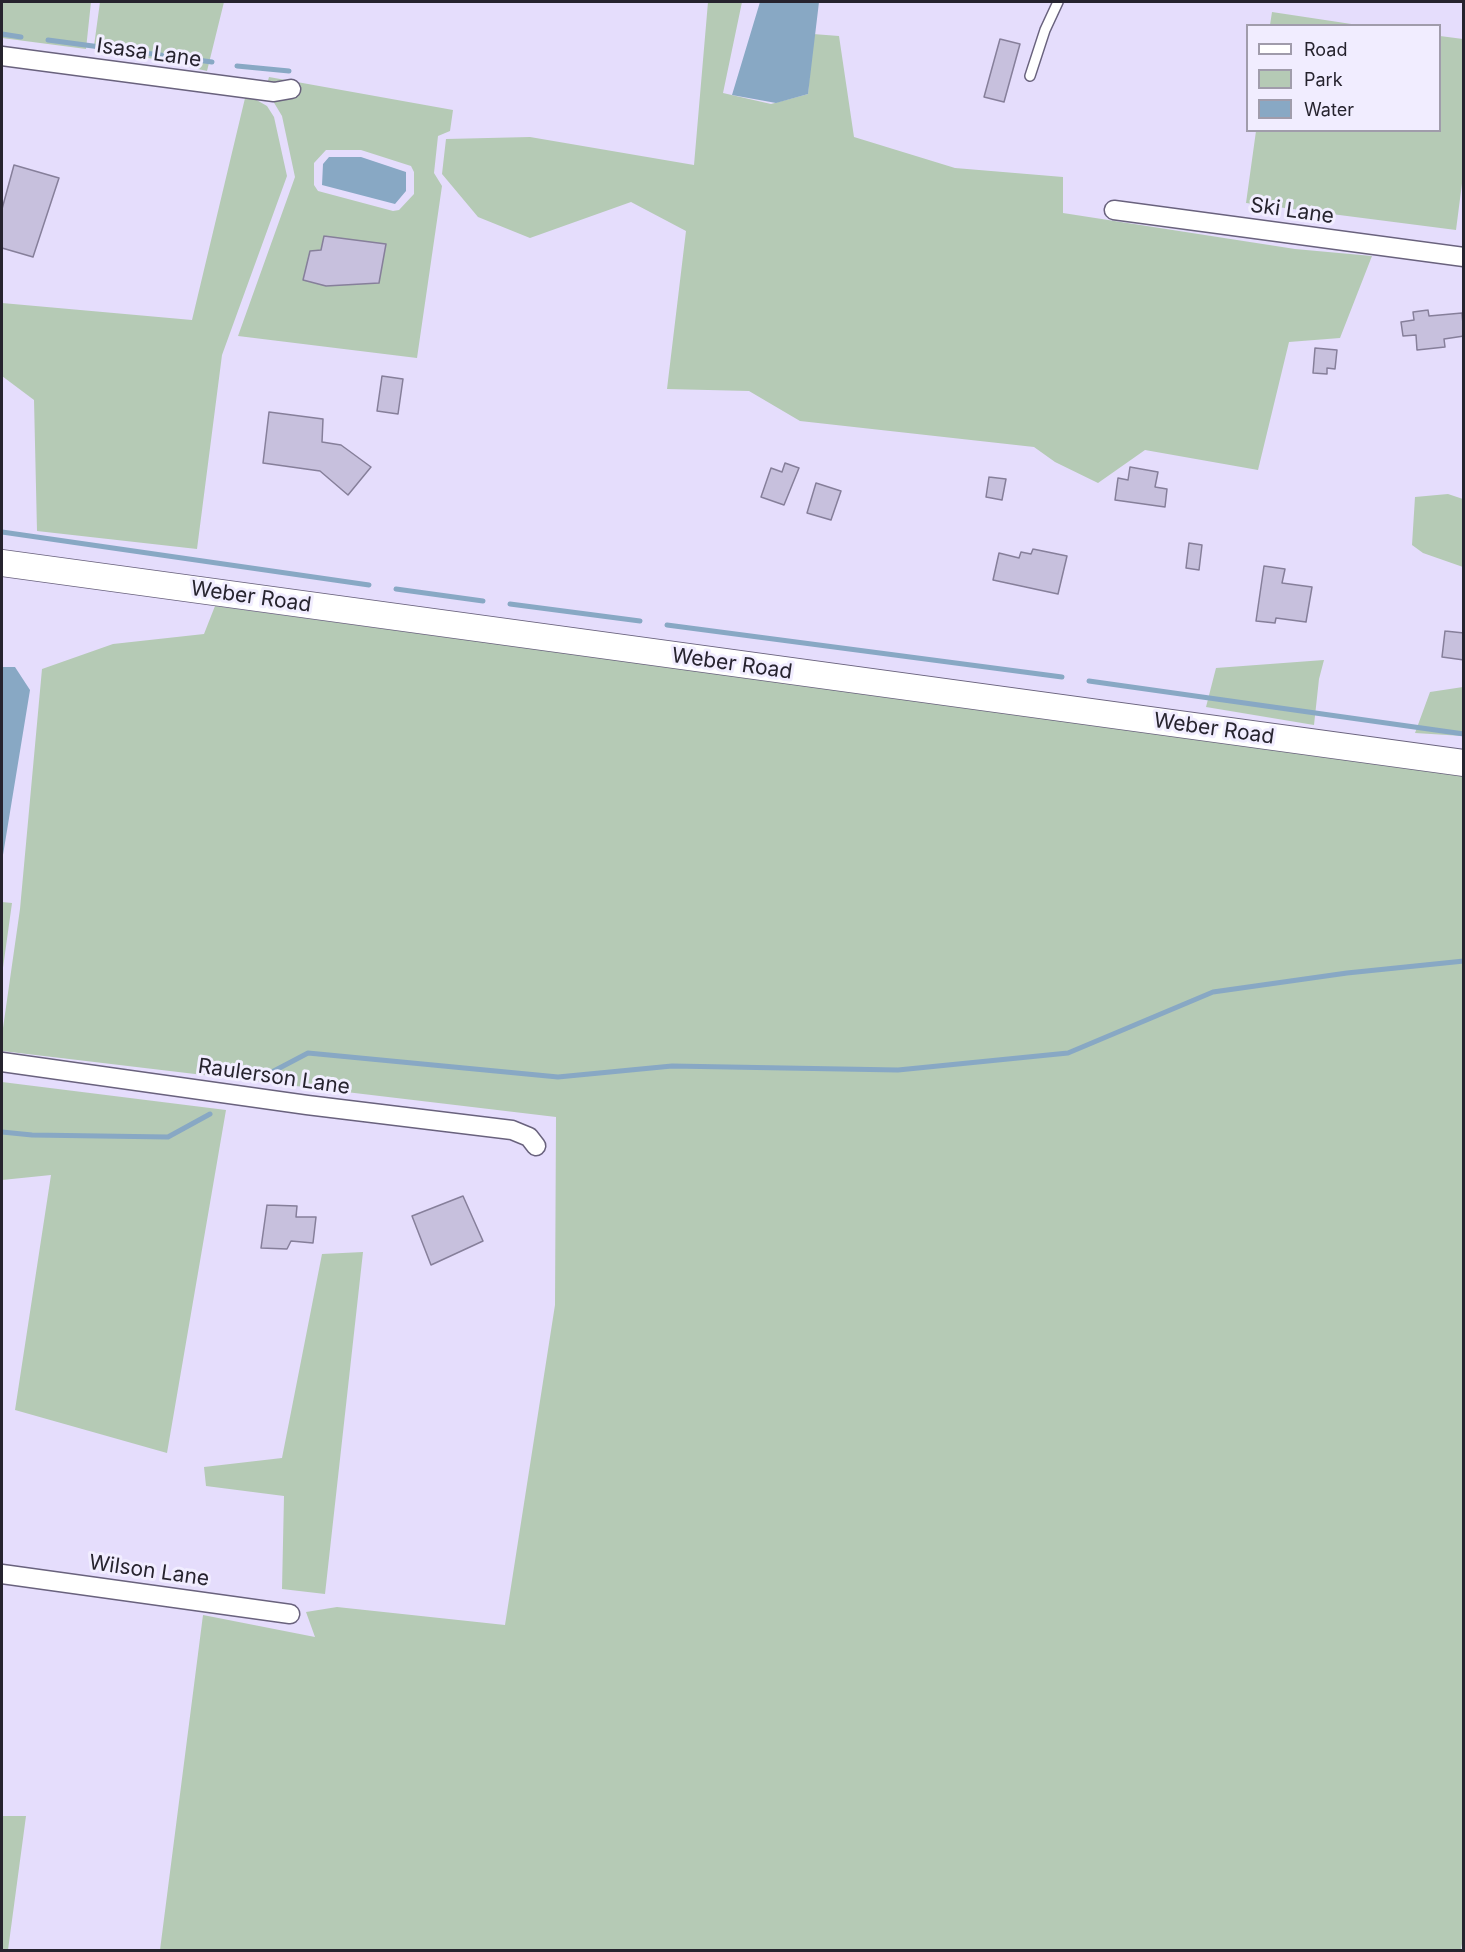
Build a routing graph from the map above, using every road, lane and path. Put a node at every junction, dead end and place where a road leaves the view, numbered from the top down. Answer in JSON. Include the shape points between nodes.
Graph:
{"nodes":[{"id":1,"x":1058,"y":2,"type":"edge"},
{"id":2,"x":2,"y":56,"type":"edge"},
{"id":3,"x":1030,"y":76,"type":"dead end"},
{"id":4,"x":291,"y":89,"type":"dead end"},
{"id":5,"x":1114,"y":210,"type":"dead end"},
{"id":6,"x":1464,"y":257,"type":"edge"},
{"id":7,"x":2,"y":563,"type":"edge"},
{"id":8,"x":1464,"y":763,"type":"edge"},
{"id":9,"x":2,"y":1062,"type":"edge"},
{"id":10,"x":536,"y":1146,"type":"dead end"},
{"id":11,"x":2,"y":1574,"type":"edge"},
{"id":12,"x":290,"y":1614,"type":"dead end"}],
"edges":[{"from":1,"to":3,"type":"lane"},
{"from":2,"to":4,"type":"street","name":"Isasa Lane","via":[[274,92]]},
{"from":5,"to":6,"type":"street","name":"Ski Lane"},
{"from":7,"to":8,"type":"street","name":"Weber Road"},
{"from":9,"to":10,"type":"street","name":"Raulerson Lane","via":[[512,1130],[529,1137]]},
{"from":11,"to":12,"type":"street","name":"Wilson Lane"}]}
